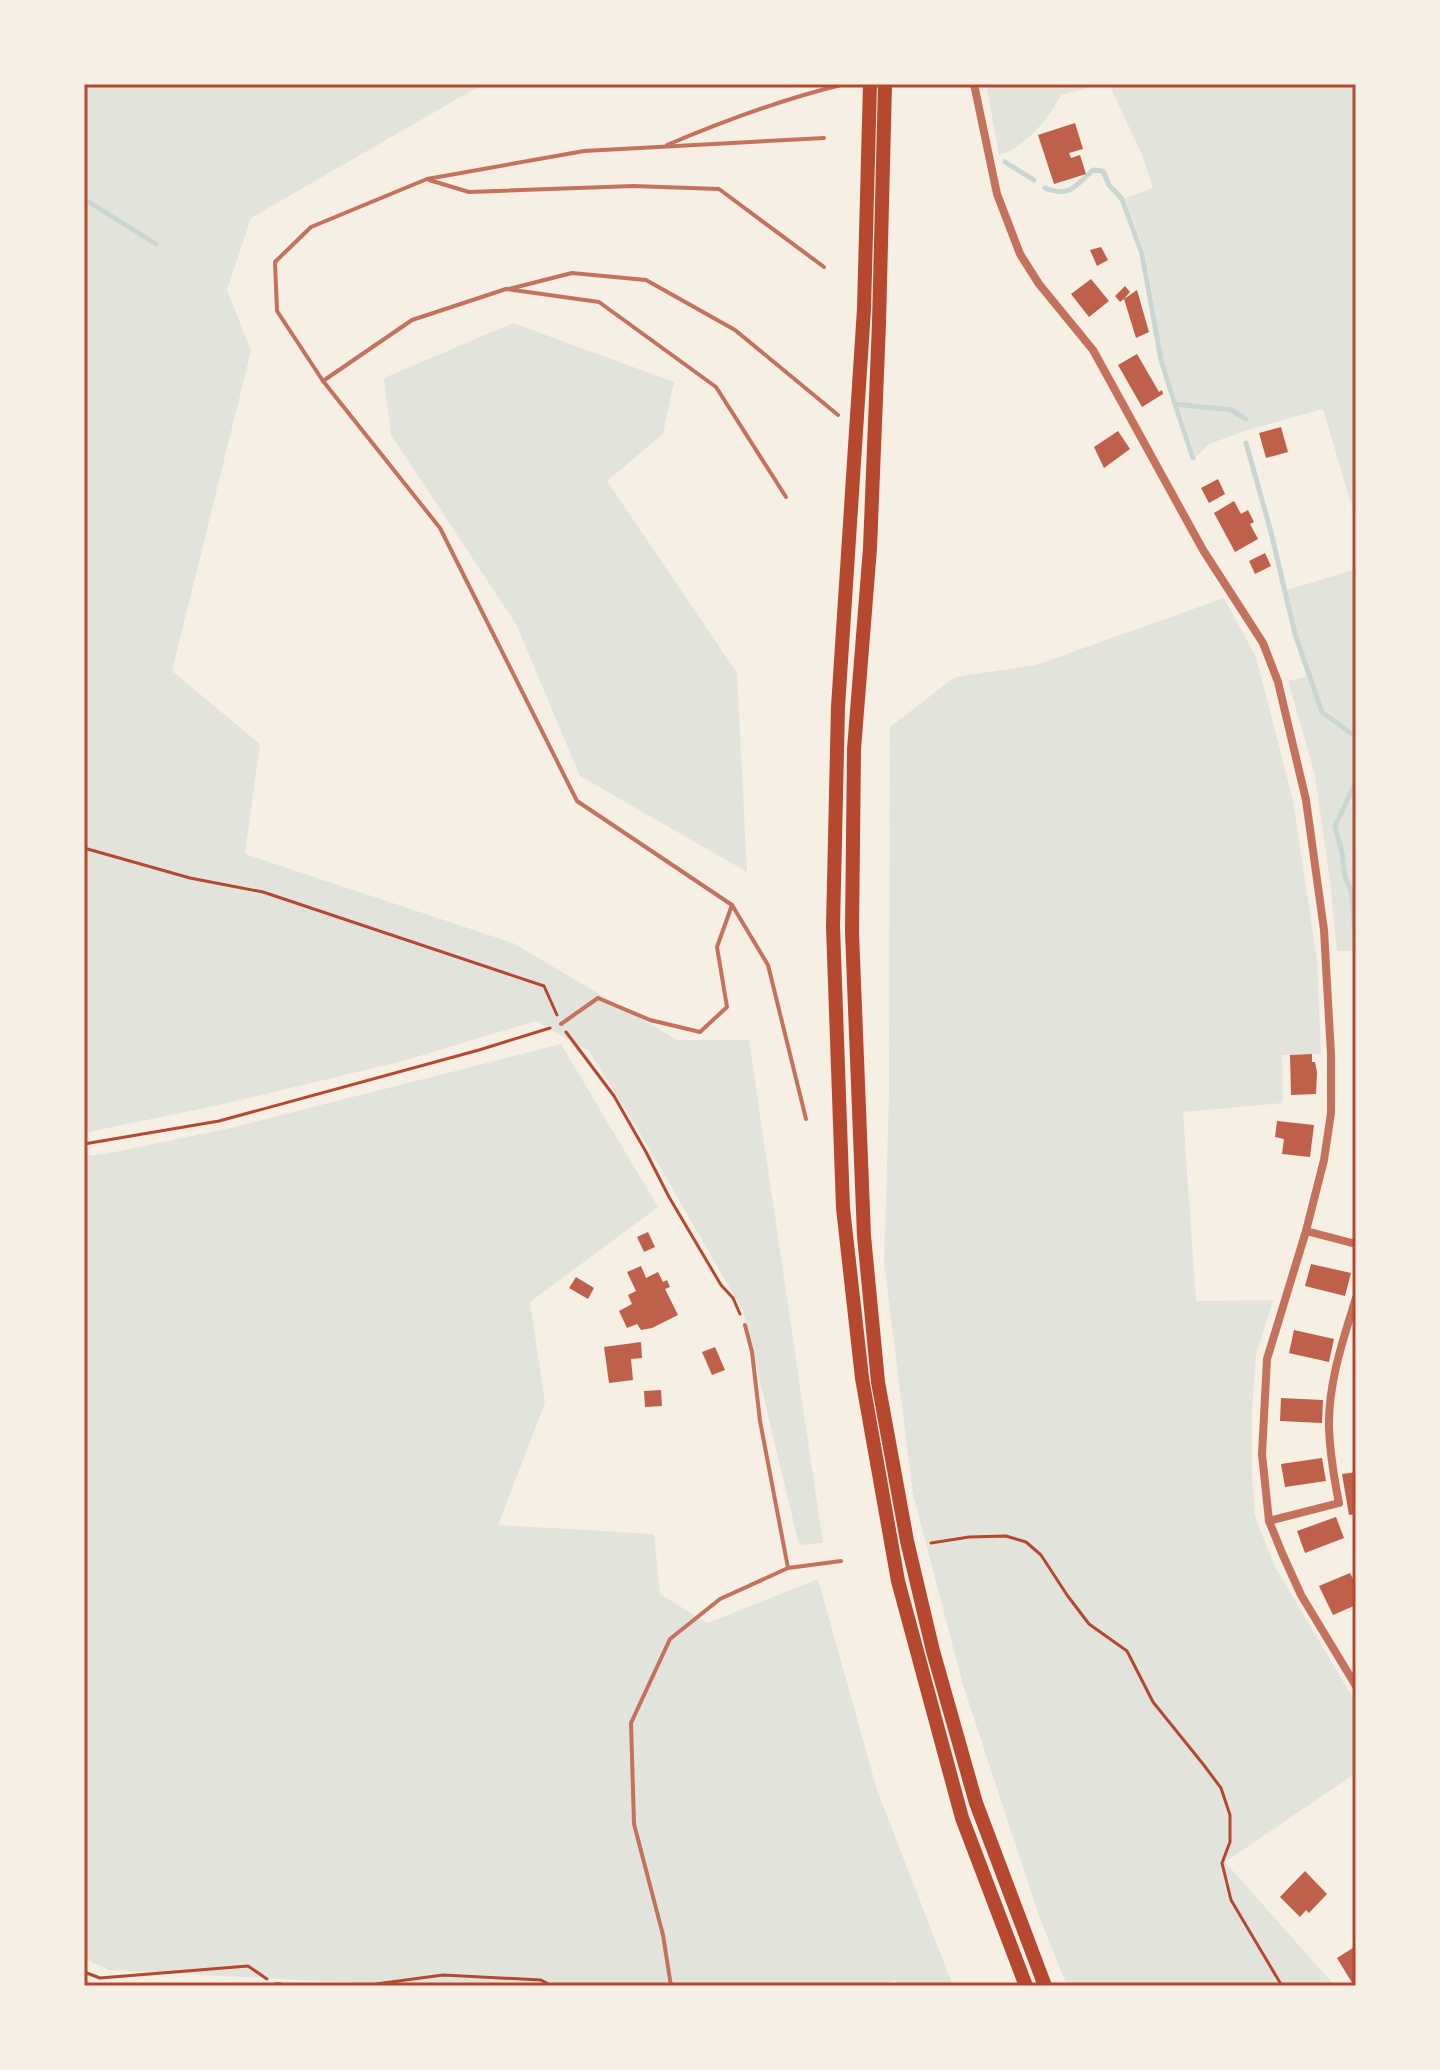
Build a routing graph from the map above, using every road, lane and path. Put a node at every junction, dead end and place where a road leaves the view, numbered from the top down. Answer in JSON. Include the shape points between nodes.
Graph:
{"nodes":[{"id":1,"x":845,"y":84,"type":"edge"},
{"id":2,"x":870,"y":84,"type":"edge"},
{"id":3,"x":885,"y":84,"type":"edge"},
{"id":4,"x":974,"y":84,"type":"edge"},
{"id":5,"x":824,"y":138,"type":"dead end"},
{"id":6,"x":663,"y":147,"type":"junction"},
{"id":7,"x":427,"y":179,"type":"junction"},
{"id":8,"x":824,"y":267,"type":"dead end"},
{"id":9,"x":506,"y":289,"type":"junction"},
{"id":10,"x":323,"y":381,"type":"junction"},
{"id":11,"x":838,"y":415,"type":"dead end"},
{"id":12,"x":786,"y":497,"type":"dead end"},
{"id":13,"x":84,"y":848,"type":"edge"},
{"id":14,"x":732,"y":905,"type":"junction"},
{"id":15,"x":561,"y":1024,"type":"junction"},
{"id":16,"x":806,"y":1119,"type":"dead end"},
{"id":17,"x":84,"y":1144,"type":"edge"},
{"id":18,"x":1306,"y":1231,"type":"junction"},
{"id":19,"x":1356,"y":1244,"type":"edge"},
{"id":20,"x":1356,"y":1298,"type":"edge"},
{"id":21,"x":745,"y":1325,"type":"joint"},
{"id":22,"x":1269,"y":1521,"type":"junction"},
{"id":23,"x":931,"y":1543,"type":"dead end"},
{"id":24,"x":841,"y":1561,"type":"dead end"},
{"id":25,"x":788,"y":1568,"type":"junction"},
{"id":26,"x":1356,"y":1686,"type":"edge"},
{"id":27,"x":84,"y":1972,"type":"edge"},
{"id":28,"x":277,"y":1986,"type":"edge"},
{"id":29,"x":375,"y":1986,"type":"edge"},
{"id":30,"x":552,"y":1986,"type":"edge"},
{"id":31,"x":671,"y":1986,"type":"edge"},
{"id":32,"x":1026,"y":1986,"type":"edge"},
{"id":33,"x":1045,"y":1986,"type":"edge"},
{"id":34,"x":1282,"y":1986,"type":"edge"}],
"edges":[{"from":1,"to":6,"type":"lane","via":[[740,114]]},
{"from":2,"to":32,"type":"highway","via":[[864,309],[838,707],[833,927],[843,1208],[862,1378],[898,1581],[962,1818]]},
{"from":3,"to":33,"type":"highway","via":[[870,548],[854,749],[852,932],[864,1236],[878,1382],[933,1651],[976,1803]]},
{"from":4,"to":18,"type":"street","via":[[997,194],[1020,254],[1093,350],[1203,550],[1263,643],[1278,682],[1306,800],[1328,979],[1331,1113]]},
{"from":5,"to":6,"type":"lane"},
{"from":6,"to":7,"type":"lane","via":[[584,151]]},
{"from":7,"to":8,"type":"lane","via":[[469,192],[633,186],[719,189]]},
{"from":7,"to":10,"type":"lane","via":[[311,227],[275,262],[277,311]]},
{"from":9,"to":10,"type":"lane","via":[[412,320]]},
{"from":9,"to":11,"type":"lane","via":[[572,273],[646,280],[735,330]]},
{"from":9,"to":12,"type":"lane","via":[[599,302],[716,387]]},
{"from":10,"to":14,"type":"lane","via":[[440,528],[577,801]]},
{"from":13,"to":15,"type":"path","via":[[263,892],[544,986]]},
{"from":14,"to":15,"type":"lane","via":[[717,947],[727,1007],[700,1032],[650,1020],[598,998]]},
{"from":14,"to":16,"type":"lane","via":[[768,965]]},
{"from":15,"to":17,"type":"path","via":[[219,1121]]},
{"from":15,"to":21,"type":"path","via":[[614,1096]]},
{"from":18,"to":19,"type":"street"},
{"from":18,"to":22,"type":"street","via":[[1267,1359],[1262,1454]]},
{"from":20,"to":22,"type":"street","via":[[1330,1402],[1339,1503]]},
{"from":21,"to":25,"type":"lane"},
{"from":22,"to":26,"type":"street","via":[[1301,1595]]},
{"from":23,"to":34,"type":"path","via":[[1006,1536],[1026,1542],[1089,1624],[1127,1651],[1153,1702],[1221,1788],[1230,1815],[1230,1842],[1222,1863],[1231,1900]]},
{"from":24,"to":25,"type":"lane"},
{"from":25,"to":31,"type":"lane","via":[[720,1599],[670,1639],[631,1723],[634,1824]]},
{"from":27,"to":28,"type":"path","via":[[100,1978],[248,1966]]},
{"from":29,"to":30,"type":"path","via":[[443,1975],[541,1980]]}]}
